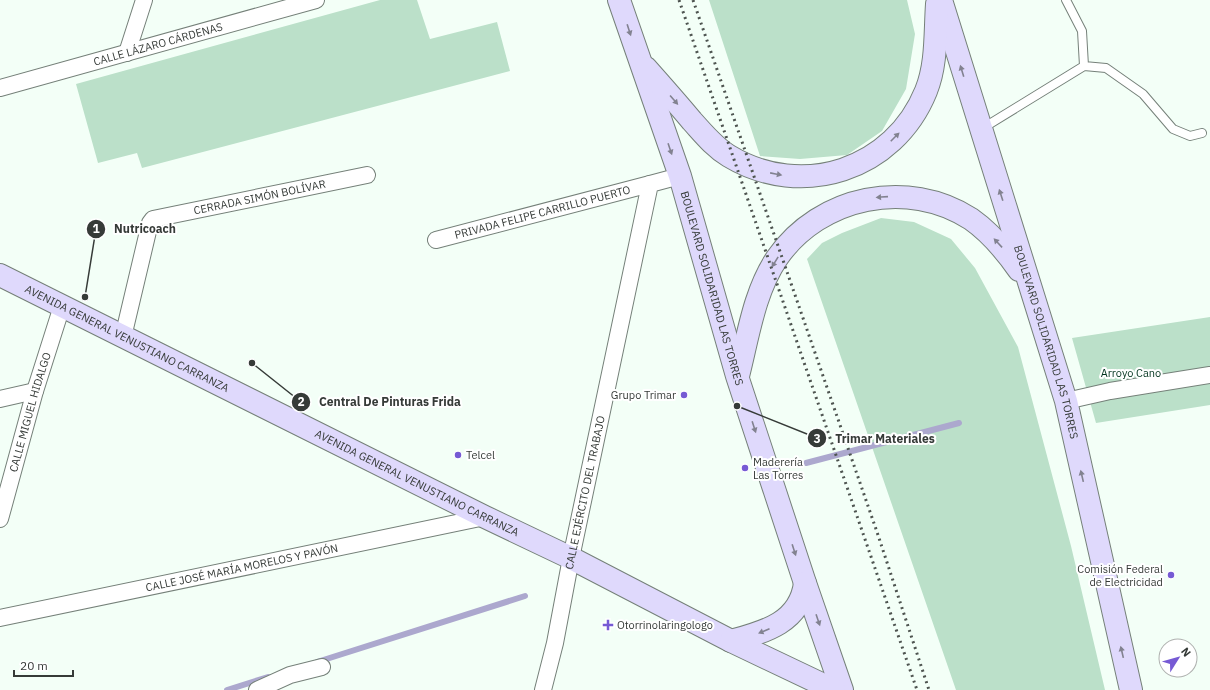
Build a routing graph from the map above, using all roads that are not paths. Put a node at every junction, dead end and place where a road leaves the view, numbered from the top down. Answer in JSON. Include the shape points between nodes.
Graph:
{"nodes":[{"id":1,"x":144,"y":0,"type":"edge"},
{"id":2,"x":316,"y":0,"type":"edge"},
{"id":3,"x":619,"y":0,"type":"edge"},
{"id":4,"x":937,"y":0,"type":"edge"},
{"id":5,"x":941,"y":0,"type":"edge"},
{"id":6,"x":1066,"y":0,"type":"edge"},
{"id":7,"x":127,"y":53,"type":"junction"},
{"id":8,"x":639,"y":60,"type":"junction"},
{"id":9,"x":1084,"y":66,"type":"junction"},
{"id":10,"x":0,"y":88,"type":"edge"},
{"id":11,"x":980,"y":130,"type":"junction"},
{"id":12,"x":1202,"y":133,"type":"dead end"},
{"id":13,"x":367,"y":175,"type":"dead end"},
{"id":14,"x":680,"y":176,"type":"junction"},
{"id":15,"x":650,"y":184,"type":"junction"},
{"id":16,"x":436,"y":240,"type":"dead end"},
{"id":17,"x":0,"y":275,"type":"edge"},
{"id":18,"x":1030,"y":285,"type":"junction"},
{"id":19,"x":62,"y":306,"type":"junction"},
{"id":20,"x":122,"y":337,"type":"junction"},
{"id":21,"x":1210,"y":375,"type":"edge"},
{"id":22,"x":737,"y":376,"type":"junction"},
{"id":23,"x":36,"y":391,"type":"junction"},
{"id":24,"x":0,"y":399,"type":"edge"},
{"id":25,"x":1066,"y":401,"type":"junction"},
{"id":26,"x":484,"y":517,"type":"junction"},
{"id":27,"x":0,"y":518,"type":"edge"},
{"id":28,"x":571,"y":558,"type":"junction"},
{"id":29,"x":805,"y":583,"type":"junction"},
{"id":30,"x":0,"y":618,"type":"edge"},
{"id":31,"x":730,"y":641,"type":"junction"},
{"id":32,"x":322,"y":667,"type":"dead end"},
{"id":33,"x":830,"y":689,"type":"edge"},
{"id":34,"x":257,"y":690,"type":"edge"},
{"id":35,"x":542,"y":690,"type":"edge"},
{"id":36,"x":1131,"y":690,"type":"edge"}],
"edges":[{"from":1,"to":7,"type":"street"},
{"from":2,"to":7,"type":"street","name":"CALLE LÁZARO CÁRDENAS"},
{"from":3,"to":8,"type":"main road","name":"BOULEVARD SOLIDARIDAD LAS TORRES","one_way":true},
{"from":8,"to":4,"type":"main road","one_way":true,"via":[[712,143],[728,156],[755,169],[779,175],[797,177],[833,173],[867,159],[883,149],[896,137],[919,107],[932,72]]},
{"from":11,"to":5,"type":"main road","name":"BOULEVARD SOLIDARIDAD LAS TORRES","one_way":true},
{"from":6,"to":9,"type":"lane","via":[[1082,31]]},
{"from":7,"to":10,"type":"street","name":"CALLE LÁZARO CÁRDENAS"},
{"from":8,"to":14,"type":"main road","name":"BOULEVARD SOLIDARIDAD LAS TORRES","one_way":true},
{"from":9,"to":11,"type":"lane"},
{"from":9,"to":12,"type":"lane","via":[[1106,68],[1143,94],[1173,129],[1190,136]]},
{"from":18,"to":11,"type":"main road","name":"BOULEVARD SOLIDARIDAD LAS TORRES","one_way":true},
{"from":13,"to":20,"type":"street","name":"CERRADA SIMÓN BOLÍVAR","via":[[153,219]]},
{"from":14,"to":15,"type":"street"},
{"from":14,"to":22,"type":"main road","name":"BOULEVARD SOLIDARIDAD LAS TORRES"},
{"from":15,"to":16,"type":"street","name":"PRIVADA FELIPE CARRILLO PUERTO"},
{"from":15,"to":28,"type":"street","name":"CALLE EJÉRCITO DEL TRABAJO"},
{"from":17,"to":19,"type":"main road","name":"AVENIDA GENERAL VENUSTIANO CARRANZA"},
{"from":18,"to":22,"type":"main road","one_way":true,"via":[[1001,245],[987,231],[953,209],[908,197],[874,198],[854,202],[836,209],[803,229],[777,258],[760,292]]},
{"from":18,"to":25,"type":"main road","name":"BOULEVARD SOLIDARIDAD LAS TORRES"},
{"from":19,"to":20,"type":"main road","name":"AVENIDA GENERAL VENUSTIANO CARRANZA"},
{"from":19,"to":23,"type":"street","name":"CALLE MIGUEL HIDALGO"},
{"from":20,"to":26,"type":"main road","name":"AVENIDA GENERAL VENUSTIANO CARRANZA"},
{"from":21,"to":25,"type":"street","via":[[1110,391]]},
{"from":22,"to":29,"type":"main road","name":"BOULEVARD SOLIDARIDAD LAS TORRES","one_way":true},
{"from":23,"to":24,"type":"street"},
{"from":23,"to":27,"type":"street","name":"CALLE MIGUEL HIDALGO"},
{"from":36,"to":25,"type":"main road","name":"BOULEVARD SOLIDARIDAD LAS TORRES","one_way":true},
{"from":26,"to":28,"type":"main road","name":"AVENIDA GENERAL VENUSTIANO CARRANZA"},
{"from":26,"to":30,"type":"street","name":"CALLE JOSÉ MARÍA MORELOS Y PAVÓN"},
{"from":28,"to":31,"type":"main road","name":"AVENIDA GENERAL VENUSTIANO CARRANZA"},
{"from":28,"to":35,"type":"street","name":"CALLE EJÉRCITO DEL TRABAJO","via":[[555,643]]},
{"from":29,"to":31,"type":"main road","one_way":true,"via":[[798,607],[780,623],[756,634]]},
{"from":29,"to":33,"type":"main road","name":"BOULEVARD SOLIDARIDAD LAS TORRES","one_way":true},
{"from":31,"to":33,"type":"main road","name":"AVENIDA GENERAL VENUSTIANO CARRANZA"},
{"from":32,"to":34,"type":"street","via":[[290,675]]}]}
